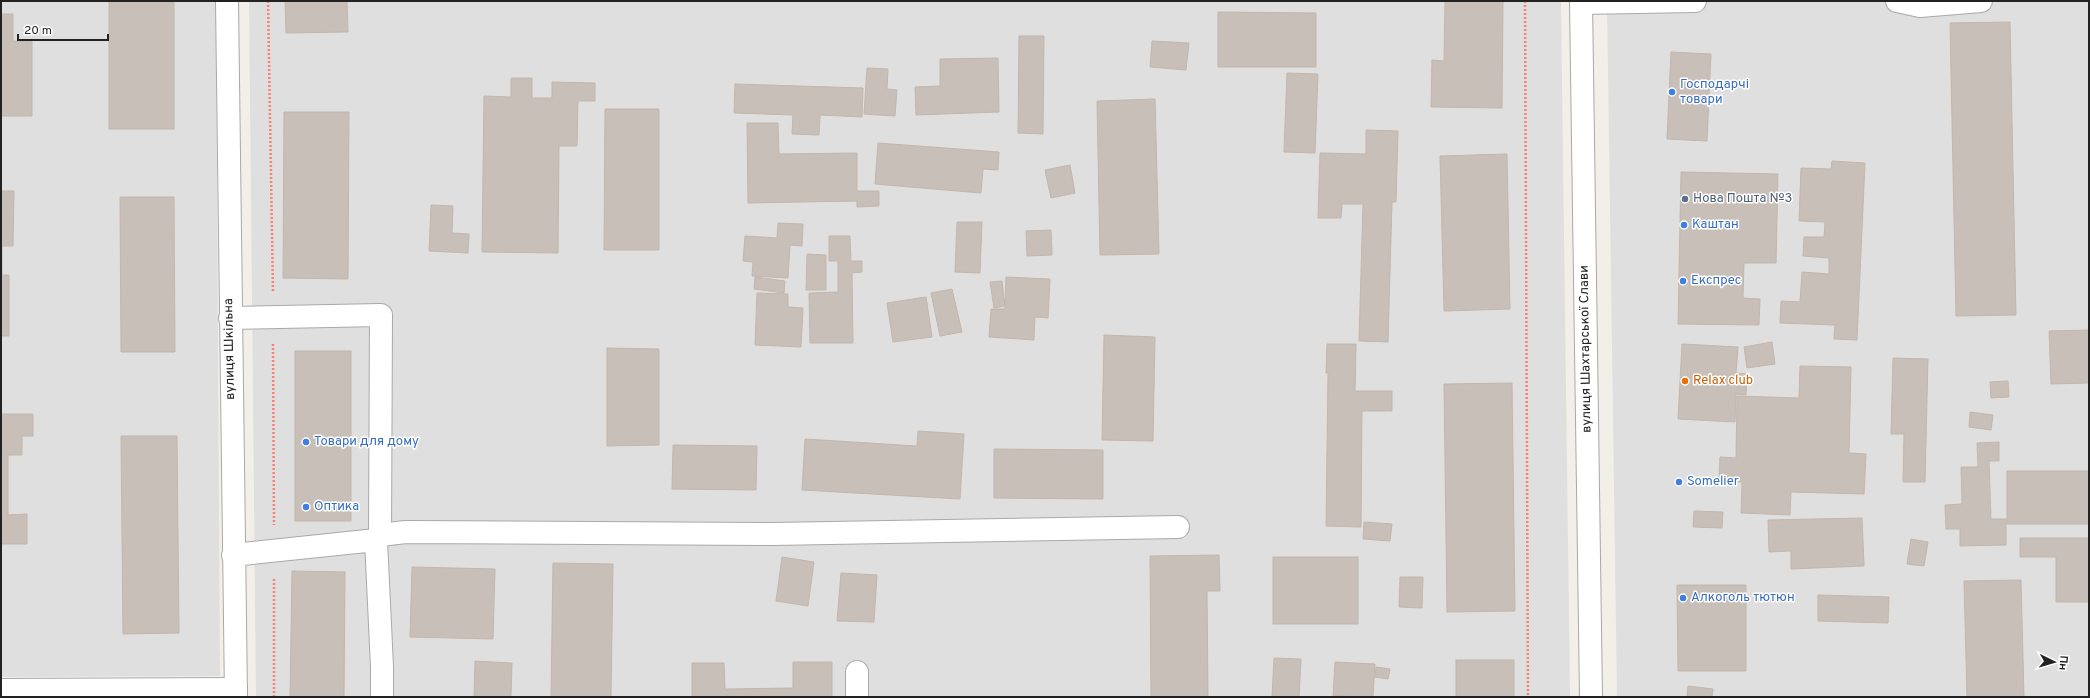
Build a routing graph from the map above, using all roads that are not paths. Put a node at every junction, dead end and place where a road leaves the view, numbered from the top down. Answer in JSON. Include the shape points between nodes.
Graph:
{"nodes":[{"id":1,"x":227,"y":1,"type":"edge"},
{"id":2,"x":1695,"y":1,"type":"edge"},
{"id":3,"x":1897,"y":1,"type":"edge"},
{"id":4,"x":1981,"y":1,"type":"edge"},
{"id":5,"x":1581,"y":2,"type":"edge"},
{"id":6,"x":230,"y":318,"type":"junction"},
{"id":7,"x":1178,"y":527,"type":"dead end"},
{"id":8,"x":378,"y":538,"type":"junction"},
{"id":9,"x":233,"y":555,"type":"junction"},
{"id":10,"x":856,"y":672,"type":"dead end"},
{"id":11,"x":1,"y":690,"type":"edge"},
{"id":12,"x":236,"y":693,"type":"edge"},
{"id":13,"x":382,"y":697,"type":"edge"},
{"id":14,"x":857,"y":697,"type":"edge"},
{"id":15,"x":1590,"y":697,"type":"edge"}],
"edges":[{"from":1,"to":6,"type":"street","name":"вулиця Шкільна"},
{"from":2,"to":5,"type":"street"},
{"from":3,"to":4,"type":"street","via":[[1920,6]]},
{"from":5,"to":15,"type":"street","name":"вулиця Шахтарської Слави"},
{"from":6,"to":8,"type":"street","via":[[381,315]]},
{"from":6,"to":9,"type":"street","name":"вулиця Шкільна"},
{"from":7,"to":8,"type":"street","via":[[772,534],[406,532]]},
{"from":8,"to":9,"type":"street"},
{"from":8,"to":13,"type":"street"},
{"from":9,"to":12,"type":"street","name":"вулиця Шкільна"},
{"from":10,"to":14,"type":"street"},
{"from":11,"to":12,"type":"street"}]}
